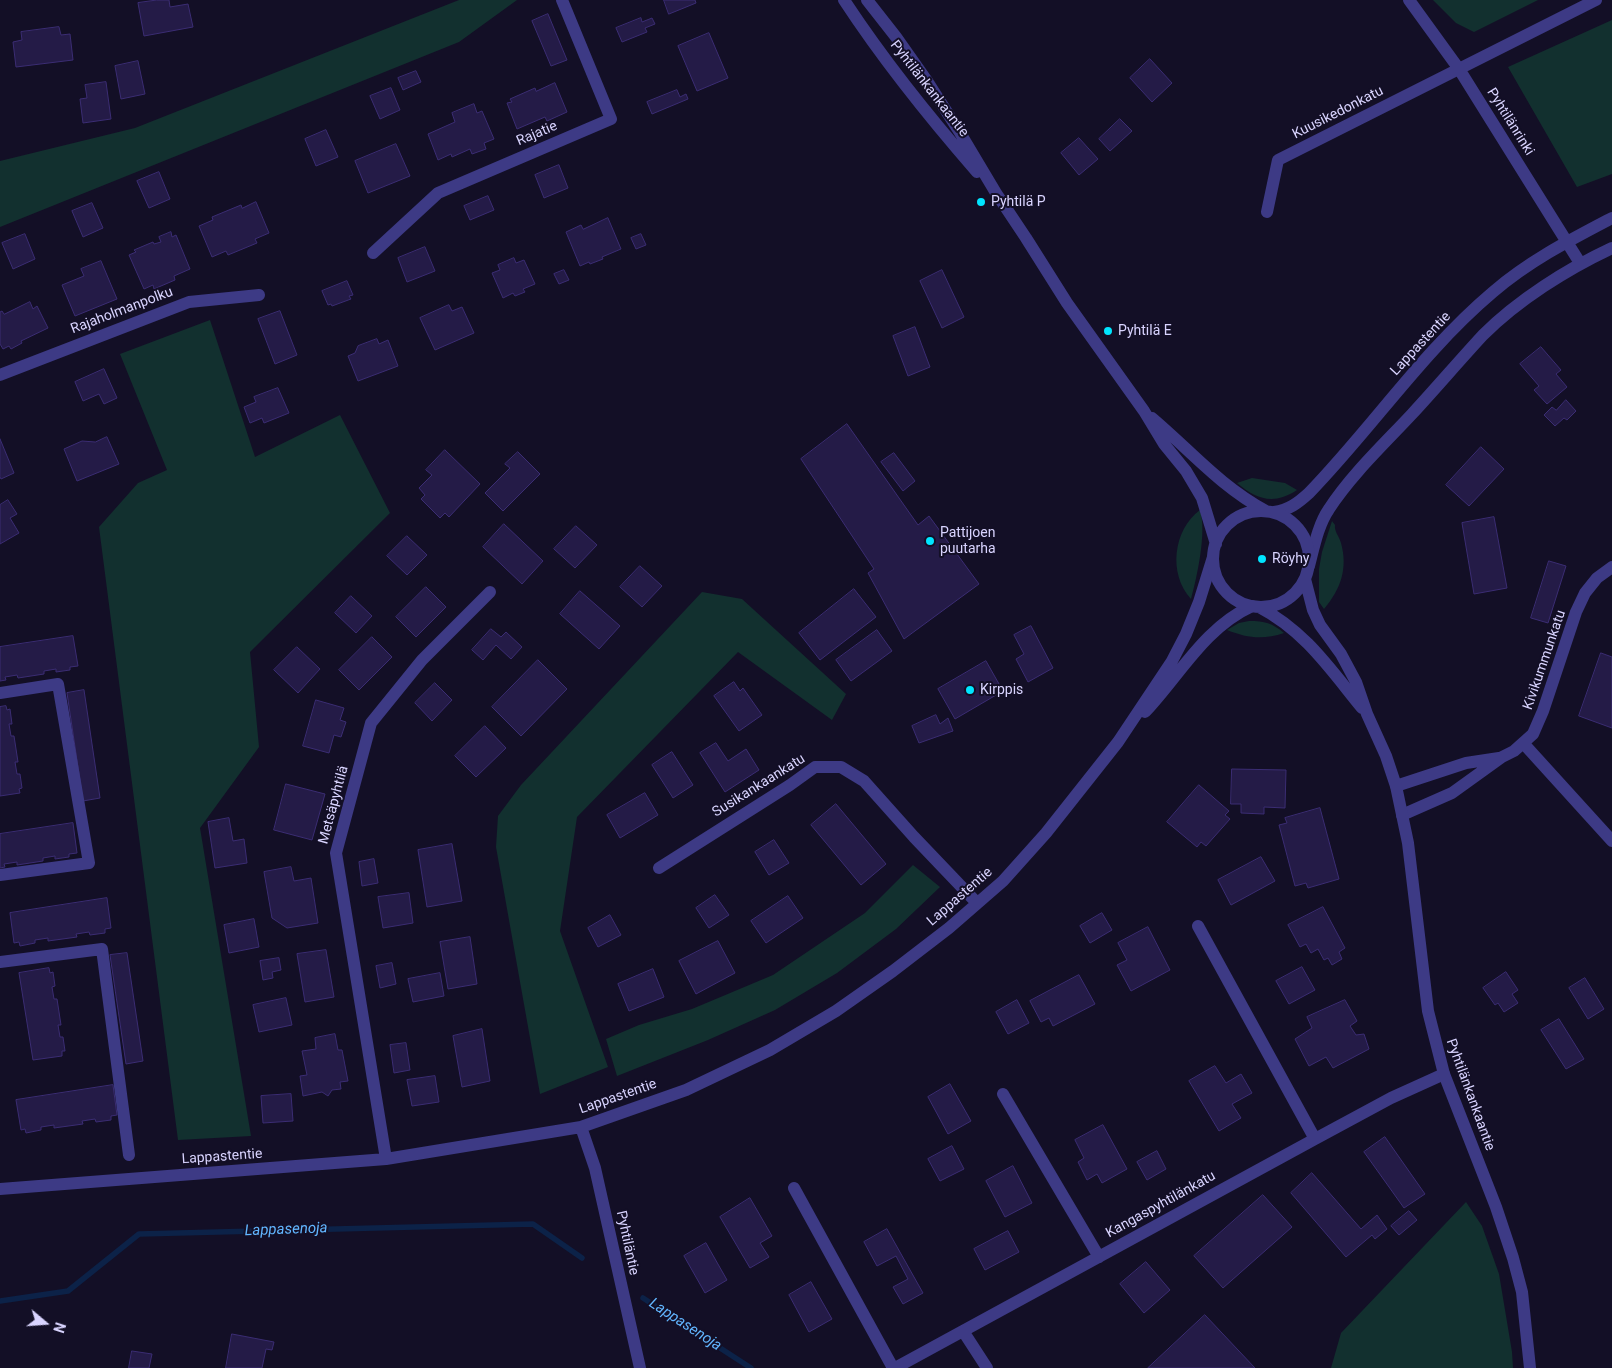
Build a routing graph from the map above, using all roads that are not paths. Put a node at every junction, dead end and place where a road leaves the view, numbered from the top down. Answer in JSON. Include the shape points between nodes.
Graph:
{"nodes":[{"id":1,"x":562,"y":0,"type":"edge"},
{"id":2,"x":844,"y":0,"type":"edge"},
{"id":3,"x":867,"y":0,"type":"edge"},
{"id":4,"x":1409,"y":0,"type":"edge"},
{"id":5,"x":1596,"y":0,"type":"edge"},
{"id":6,"x":1459,"y":69,"type":"junction"},
{"id":7,"x":996,"y":193,"type":"junction"},
{"id":8,"x":1267,"y":212,"type":"dead end"},
{"id":9,"x":1612,"y":218,"type":"edge"},
{"id":10,"x":1567,"y":242,"type":"junction"},
{"id":11,"x":1612,"y":248,"type":"edge"},
{"id":12,"x":373,"y":253,"type":"dead end"},
{"id":13,"x":1580,"y":263,"type":"junction"},
{"id":14,"x":259,"y":295,"type":"dead end"},
{"id":15,"x":0,"y":375,"type":"edge"},
{"id":16,"x":1144,"y":411,"type":"junction"},
{"id":17,"x":1270,"y":512,"type":"junction"},
{"id":18,"x":1216,"y":544,"type":"junction"},
{"id":19,"x":1213,"y":557,"type":"junction"},
{"id":20,"x":1309,"y":566,"type":"junction"},
{"id":21,"x":1612,"y":567,"type":"edge"},
{"id":22,"x":1305,"y":579,"type":"junction"},
{"id":23,"x":490,"y":592,"type":"dead end"},
{"id":24,"x":1256,"y":607,"type":"junction"},
{"id":25,"x":0,"y":693,"type":"edge"},
{"id":26,"x":1367,"y":714,"type":"junction"},
{"id":27,"x":1118,"y":742,"type":"junction"},
{"id":28,"x":1524,"y":744,"type":"junction"},
{"id":29,"x":1502,"y":757,"type":"junction"},
{"id":30,"x":1396,"y":786,"type":"junction"},
{"id":31,"x":1402,"y":815,"type":"junction"},
{"id":32,"x":1612,"y":841,"type":"edge"},
{"id":33,"x":659,"y":868,"type":"dead end"},
{"id":34,"x":0,"y":875,"type":"edge"},
{"id":35,"x":978,"y":904,"type":"junction"},
{"id":36,"x":1198,"y":926,"type":"dead end"},
{"id":37,"x":0,"y":962,"type":"edge"},
{"id":38,"x":1444,"y":1074,"type":"junction"},
{"id":39,"x":1003,"y":1094,"type":"dead end"},
{"id":40,"x":581,"y":1127,"type":"junction"},
{"id":41,"x":1315,"y":1139,"type":"junction"},
{"id":42,"x":129,"y":1155,"type":"dead end"},
{"id":43,"x":386,"y":1159,"type":"junction"},
{"id":44,"x":794,"y":1188,"type":"dead end"},
{"id":45,"x":0,"y":1189,"type":"edge"},
{"id":46,"x":1099,"y":1257,"type":"junction"},
{"id":47,"x":963,"y":1331,"type":"junction"},
{"id":48,"x":640,"y":1368,"type":"edge"},
{"id":49,"x":894,"y":1368,"type":"edge"},
{"id":50,"x":988,"y":1368,"type":"edge"},
{"id":51,"x":1530,"y":1368,"type":"edge"}],
"edges":[{"from":1,"to":12,"type":"street","name":"Rajatie","via":[[611,119],[438,193]]},
{"from":2,"to":7,"type":"street","name":"Pyhtilänkankaantie","via":[[934,123]]},
{"from":3,"to":7,"type":"street","name":"Pyhtilänkankaantie","via":[[927,81]]},
{"from":4,"to":6,"type":"street","name":"Pyhtilänrinki"},
{"from":5,"to":6,"type":"street"},
{"from":6,"to":8,"type":"street","name":"Kuusikedonkatu","via":[[1278,160]]},
{"from":6,"to":10,"type":"street","name":"Pyhtilänrinki"},
{"from":7,"to":16,"type":"street","name":"Pyhtilänkankaantie","via":[[1067,303]]},
{"from":9,"to":10,"type":"street","name":"Lappastentie"},
{"from":10,"to":13,"type":"street","name":"Pyhtilänrinki"},
{"from":10,"to":17,"type":"street","name":"Lappastentie","via":[[1535,260],[1493,292],[1451,331],[1309,493],[1284,511]]},
{"from":11,"to":13,"type":"street"},
{"from":13,"to":20,"type":"street","via":[[1527,298],[1484,334],[1383,445],[1329,510]]},
{"from":14,"to":15,"type":"street","name":"Rajaholmanpolku","via":[[188,302]]},
{"from":16,"to":17,"type":"street","name":"Pyhtilänkankaantie","via":[[1227,486]]},
{"from":16,"to":18,"type":"street","name":"Pyhtilänkankaantie","via":[[1198,490]]},
{"from":17,"to":18,"type":"street","via":[[1250,512],[1235,519],[1223,529]]},
{"from":17,"to":20,"type":"street","via":[[1286,517],[1300,530],[1308,547]]},
{"from":18,"to":19,"type":"street"},
{"from":19,"to":24,"type":"street","via":[[1221,586],[1232,597]]},
{"from":19,"to":27,"type":"street","name":"Lappastentie","via":[[1200,602],[1186,634],[1172,661]]},
{"from":20,"to":22,"type":"street"},
{"from":21,"to":28,"type":"street","name":"Kivikummunkatu","via":[[1585,593],[1538,724]]},
{"from":22,"to":24,"type":"street","via":[[1298,591],[1286,600],[1274,606]]},
{"from":22,"to":26,"type":"street","name":"Pyhtilänkankaantie","via":[[1313,610],[1356,682]]},
{"from":23,"to":43,"type":"street","name":"Metsäpyhtilä","via":[[422,660],[371,723],[336,853]]},
{"from":24,"to":26,"type":"street","name":"Pyhtilänkankaantie","via":[[1278,617],[1305,639]]},
{"from":24,"to":27,"type":"street","name":"Lappastentie","via":[[1236,614],[1208,636]]},
{"from":25,"to":34,"type":"street","via":[[58,684],[89,863]]},
{"from":26,"to":30,"type":"street","name":"Pyhtilänkankaantie"},
{"from":27,"to":35,"type":"street","name":"Lappastentie","via":[[1046,833]]},
{"from":28,"to":29,"type":"street","name":"Kivikummunkatu"},
{"from":28,"to":32,"type":"street"},
{"from":29,"to":30,"type":"street","name":"Kivikummunkatu","via":[[1466,764]]},
{"from":29,"to":31,"type":"street","name":"Kivikummunkatu","via":[[1452,793]]},
{"from":30,"to":31,"type":"street","name":"Pyhtilänkankaantie"},
{"from":31,"to":38,"type":"street","name":"Pyhtilänkankaantie","via":[[1414,885],[1428,1010]]},
{"from":33,"to":35,"type":"street","name":"Susikankaankatu","via":[[815,767],[841,766],[864,781]]},
{"from":35,"to":40,"type":"street","name":"Lappastentie","via":[[893,971],[836,1011],[770,1050],[686,1090]]},
{"from":36,"to":41,"type":"street"},
{"from":37,"to":42,"type":"street","via":[[102,949]]},
{"from":38,"to":41,"type":"street","name":"Kangaspyhtilänkatu"},
{"from":38,"to":51,"type":"street","name":"Pyhtilänkankaantie","via":[[1513,1258],[1522,1292]]},
{"from":39,"to":46,"type":"street"},
{"from":40,"to":43,"type":"street","name":"Lappastentie"},
{"from":40,"to":48,"type":"street","name":"Pyhtiläntie","via":[[595,1168]]},
{"from":41,"to":46,"type":"street","name":"Kangaspyhtilänkatu"},
{"from":43,"to":45,"type":"street","name":"Lappastentie"},
{"from":44,"to":49,"type":"street"},
{"from":46,"to":47,"type":"street","name":"Kangaspyhtilänkatu"},
{"from":47,"to":49,"type":"street","name":"Kangaspyhtilänkatu"},
{"from":47,"to":50,"type":"street"}]}
